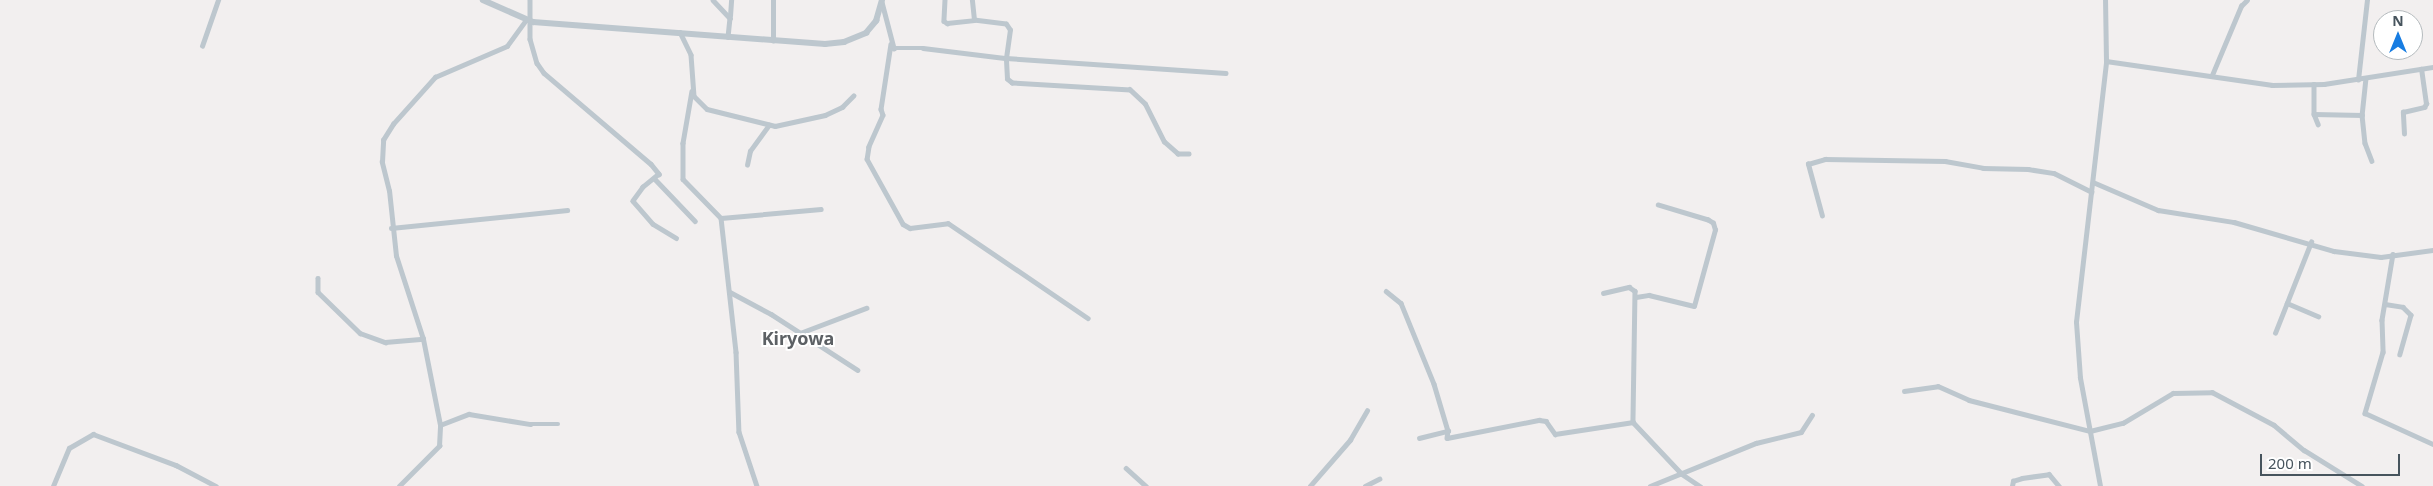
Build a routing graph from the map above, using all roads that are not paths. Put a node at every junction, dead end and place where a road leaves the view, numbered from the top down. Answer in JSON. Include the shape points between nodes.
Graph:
{"nodes":[{"id":1,"x":218,"y":0,"type":"edge"},
{"id":2,"x":483,"y":0,"type":"edge"},
{"id":3,"x":530,"y":0,"type":"edge"},
{"id":4,"x":712,"y":0,"type":"edge"},
{"id":5,"x":731,"y":0,"type":"edge"},
{"id":6,"x":773,"y":0,"type":"edge"},
{"id":7,"x":945,"y":0,"type":"edge"},
{"id":8,"x":972,"y":0,"type":"edge"},
{"id":9,"x":2105,"y":0,"type":"edge"},
{"id":10,"x":2247,"y":0,"type":"edge"},
{"id":11,"x":2368,"y":0,"type":"edge"},
{"id":12,"x":882,"y":1,"type":"edge"},
{"id":13,"x":730,"y":18,"type":"junction"},
{"id":14,"x":528,"y":20,"type":"junction"},
{"id":15,"x":974,"y":20,"type":"junction"},
{"id":16,"x":680,"y":32,"type":"junction"},
{"id":17,"x":728,"y":37,"type":"junction"},
{"id":18,"x":773,"y":41,"type":"junction"},
{"id":19,"x":891,"y":44,"type":"junction"},
{"id":20,"x":202,"y":46,"type":"dead end"},
{"id":21,"x":1006,"y":58,"type":"junction"},
{"id":22,"x":2106,"y":61,"type":"junction"},
{"id":23,"x":2433,"y":67,"type":"edge"},
{"id":24,"x":2421,"y":69,"type":"junction"},
{"id":25,"x":1225,"y":73,"type":"dead end"},
{"id":26,"x":2212,"y":75,"type":"junction"},
{"id":27,"x":2366,"y":78,"type":"junction"},
{"id":28,"x":2358,"y":80,"type":"junction"},
{"id":29,"x":2314,"y":84,"type":"junction"},
{"id":30,"x":692,"y":91,"type":"junction"},
{"id":31,"x":853,"y":96,"type":"dead end"},
{"id":32,"x":2314,"y":114,"type":"junction"},
{"id":33,"x":2362,"y":116,"type":"junction"},
{"id":34,"x":2318,"y":124,"type":"dead end"},
{"id":35,"x":769,"y":125,"type":"junction"},
{"id":36,"x":2404,"y":134,"type":"dead end"},
{"id":37,"x":1189,"y":154,"type":"dead end"},
{"id":38,"x":2372,"y":161,"type":"dead end"},
{"id":39,"x":747,"y":165,"type":"dead end"},
{"id":40,"x":655,"y":179,"type":"junction"},
{"id":41,"x":2093,"y":182,"type":"junction"},
{"id":42,"x":2092,"y":192,"type":"junction"},
{"id":43,"x":1658,"y":205,"type":"dead end"},
{"id":44,"x":821,"y":209,"type":"dead end"},
{"id":45,"x":567,"y":210,"type":"dead end"},
{"id":46,"x":1822,"y":216,"type":"dead end"},
{"id":47,"x":721,"y":218,"type":"junction"},
{"id":48,"x":695,"y":221,"type":"dead end"},
{"id":49,"x":391,"y":228,"type":"junction"},
{"id":50,"x":676,"y":238,"type":"dead end"},
{"id":51,"x":2310,"y":242,"type":"junction"},
{"id":52,"x":2433,"y":250,"type":"edge"},
{"id":53,"x":2392,"y":254,"type":"junction"},
{"id":54,"x":318,"y":278,"type":"dead end"},
{"id":55,"x":1386,"y":291,"type":"dead end"},
{"id":56,"x":730,"y":292,"type":"junction"},
{"id":57,"x":1603,"y":293,"type":"dead end"},
{"id":58,"x":1636,"y":297,"type":"junction"},
{"id":59,"x":2287,"y":303,"type":"junction"},
{"id":60,"x":2385,"y":304,"type":"junction"},
{"id":61,"x":866,"y":308,"type":"dead end"},
{"id":62,"x":2318,"y":316,"type":"dead end"},
{"id":63,"x":1088,"y":318,"type":"dead end"},
{"id":64,"x":800,"y":333,"type":"junction"},
{"id":65,"x":2275,"y":333,"type":"dead end"},
{"id":66,"x":423,"y":339,"type":"junction"},
{"id":67,"x":2400,"y":354,"type":"dead end"},
{"id":68,"x":858,"y":370,"type":"dead end"},
{"id":69,"x":1904,"y":391,"type":"dead end"},
{"id":70,"x":1366,"y":410,"type":"dead end"},
{"id":71,"x":1812,"y":415,"type":"dead end"},
{"id":72,"x":1633,"y":422,"type":"junction"},
{"id":73,"x":558,"y":424,"type":"dead end"},
{"id":74,"x":440,"y":425,"type":"junction"},
{"id":75,"x":1448,"y":430,"type":"junction"},
{"id":76,"x":2090,"y":431,"type":"junction"},
{"id":77,"x":1419,"y":438,"type":"dead end"},
{"id":78,"x":2433,"y":444,"type":"edge"},
{"id":79,"x":1126,"y":468,"type":"dead end"},
{"id":80,"x":1682,"y":474,"type":"junction"},
{"id":81,"x":1379,"y":478,"type":"dead end"},
{"id":82,"x":53,"y":486,"type":"edge"},
{"id":83,"x":216,"y":486,"type":"edge"},
{"id":84,"x":399,"y":486,"type":"edge"},
{"id":85,"x":757,"y":486,"type":"edge"},
{"id":86,"x":1146,"y":486,"type":"edge"},
{"id":87,"x":1310,"y":486,"type":"edge"},
{"id":88,"x":1365,"y":486,"type":"edge"},
{"id":89,"x":1650,"y":486,"type":"edge"},
{"id":90,"x":1700,"y":486,"type":"edge"},
{"id":91,"x":2012,"y":486,"type":"edge"},
{"id":92,"x":2059,"y":486,"type":"edge"},
{"id":93,"x":2100,"y":486,"type":"edge"},
{"id":94,"x":2362,"y":486,"type":"edge"}],
"edges":[{"from":1,"to":20,"type":"street"},
{"from":2,"to":14,"type":"street"},
{"from":3,"to":14,"type":"street"},
{"from":4,"to":13,"type":"street"},
{"from":5,"to":13,"type":"street"},
{"from":6,"to":18,"type":"street"},
{"from":7,"to":15,"type":"street","via":[[944,21]]},
{"from":8,"to":15,"type":"street"},
{"from":9,"to":22,"type":"street"},
{"from":10,"to":26,"type":"street","via":[[2237,15]]},
{"from":11,"to":28,"type":"street"},
{"from":12,"to":18,"type":"street","via":[[876,21],[858,38],[825,44]]},
{"from":12,"to":19,"type":"street"},
{"from":13,"to":17,"type":"street"},
{"from":14,"to":16,"type":"street"},
{"from":14,"to":40,"type":"street","via":[[534,56],[544,73],[651,164],[659,174]]},
{"from":14,"to":49,"type":"street","via":[[507,46],[435,77],[393,124],[382,150]]},
{"from":15,"to":21,"type":"street","via":[[1008,26],[1011,41]]},
{"from":16,"to":17,"type":"street"},
{"from":16,"to":30,"type":"street","via":[[691,55]]},
{"from":17,"to":18,"type":"street"},
{"from":19,"to":21,"type":"street","via":[[897,50],[923,48]]},
{"from":19,"to":63,"type":"street","via":[[881,109],[883,115],[867,159],[903,224],[910,228],[948,223]]},
{"from":21,"to":25,"type":"street"},
{"from":21,"to":37,"type":"street","via":[[1007,79],[1012,83],[1130,90],[1145,104],[1164,142],[1178,154]]},
{"from":22,"to":26,"type":"street"},
{"from":22,"to":41,"type":"street"},
{"from":23,"to":24,"type":"street"},
{"from":24,"to":27,"type":"street"},
{"from":24,"to":36,"type":"street","via":[[2426,104],[2403,112]]},
{"from":26,"to":29,"type":"street","via":[[2272,84]]},
{"from":27,"to":28,"type":"street"},
{"from":27,"to":33,"type":"street"},
{"from":28,"to":29,"type":"street"},
{"from":29,"to":32,"type":"street"},
{"from":30,"to":35,"type":"street","via":[[704,108]]},
{"from":30,"to":47,"type":"street","via":[[682,143],[682,179]]},
{"from":31,"to":35,"type":"street","via":[[842,107],[825,114],[791,124]]},
{"from":32,"to":33,"type":"street"},
{"from":32,"to":34,"type":"street"},
{"from":33,"to":38,"type":"street","via":[[2365,143]]},
{"from":35,"to":39,"type":"street","via":[[750,151]]},
{"from":40,"to":48,"type":"street"},
{"from":40,"to":50,"type":"street","via":[[643,187],[633,201],[653,224]]},
{"from":41,"to":42,"type":"street"},
{"from":41,"to":51,"type":"street","via":[[2158,210],[2234,222]]},
{"from":42,"to":46,"type":"street","via":[[2074,186],[2054,173],[2028,169],[1984,168],[1945,161],[1825,159],[1808,164]]},
{"from":42,"to":76,"type":"street","via":[[2076,342]]},
{"from":43,"to":58,"type":"street","via":[[1708,220],[1713,223],[1714,230],[1694,306],[1649,295]]},
{"from":44,"to":47,"type":"street"},
{"from":45,"to":49,"type":"street"},
{"from":47,"to":56,"type":"street"},
{"from":49,"to":66,"type":"street","via":[[396,256]]},
{"from":51,"to":53,"type":"street","via":[[2353,254]]},
{"from":51,"to":59,"type":"street"},
{"from":52,"to":53,"type":"street"},
{"from":53,"to":60,"type":"street"},
{"from":54,"to":66,"type":"street","via":[[318,292],[366,336],[385,342]]},
{"from":55,"to":75,"type":"street","via":[[1401,303],[1434,384]]},
{"from":56,"to":64,"type":"street"},
{"from":56,"to":85,"type":"street","via":[[739,432]]},
{"from":57,"to":58,"type":"street","via":[[1632,288]]},
{"from":58,"to":72,"type":"street"},
{"from":59,"to":62,"type":"street"},
{"from":59,"to":65,"type":"street"},
{"from":60,"to":67,"type":"street","via":[[2403,307],[2412,316]]},
{"from":60,"to":78,"type":"street","via":[[2383,352],[2364,413]]},
{"from":61,"to":64,"type":"street"},
{"from":64,"to":68,"type":"street"},
{"from":66,"to":74,"type":"street"},
{"from":69,"to":76,"type":"street","via":[[1938,386],[1969,400]]},
{"from":70,"to":87,"type":"street","via":[[1350,440]]},
{"from":71,"to":80,"type":"street","via":[[1801,432],[1756,443]]},
{"from":72,"to":75,"type":"street","via":[[1555,434],[1546,422],[1539,420],[1447,438]]},
{"from":72,"to":80,"type":"street"},
{"from":73,"to":74,"type":"street","via":[[530,424],[469,414]]},
{"from":74,"to":84,"type":"street","via":[[439,446]]},
{"from":75,"to":77,"type":"street"},
{"from":76,"to":93,"type":"street"},
{"from":76,"to":94,"type":"street","via":[[2123,423],[2174,393],[2212,392],[2274,425],[2304,450]]},
{"from":79,"to":86,"type":"street"},
{"from":80,"to":89,"type":"street"},
{"from":80,"to":90,"type":"street"},
{"from":81,"to":88,"type":"street"},
{"from":82,"to":83,"type":"street","via":[[69,448],[93,434],[176,465]]},
{"from":91,"to":92,"type":"street","via":[[2012,481],[2050,474]]}]}
